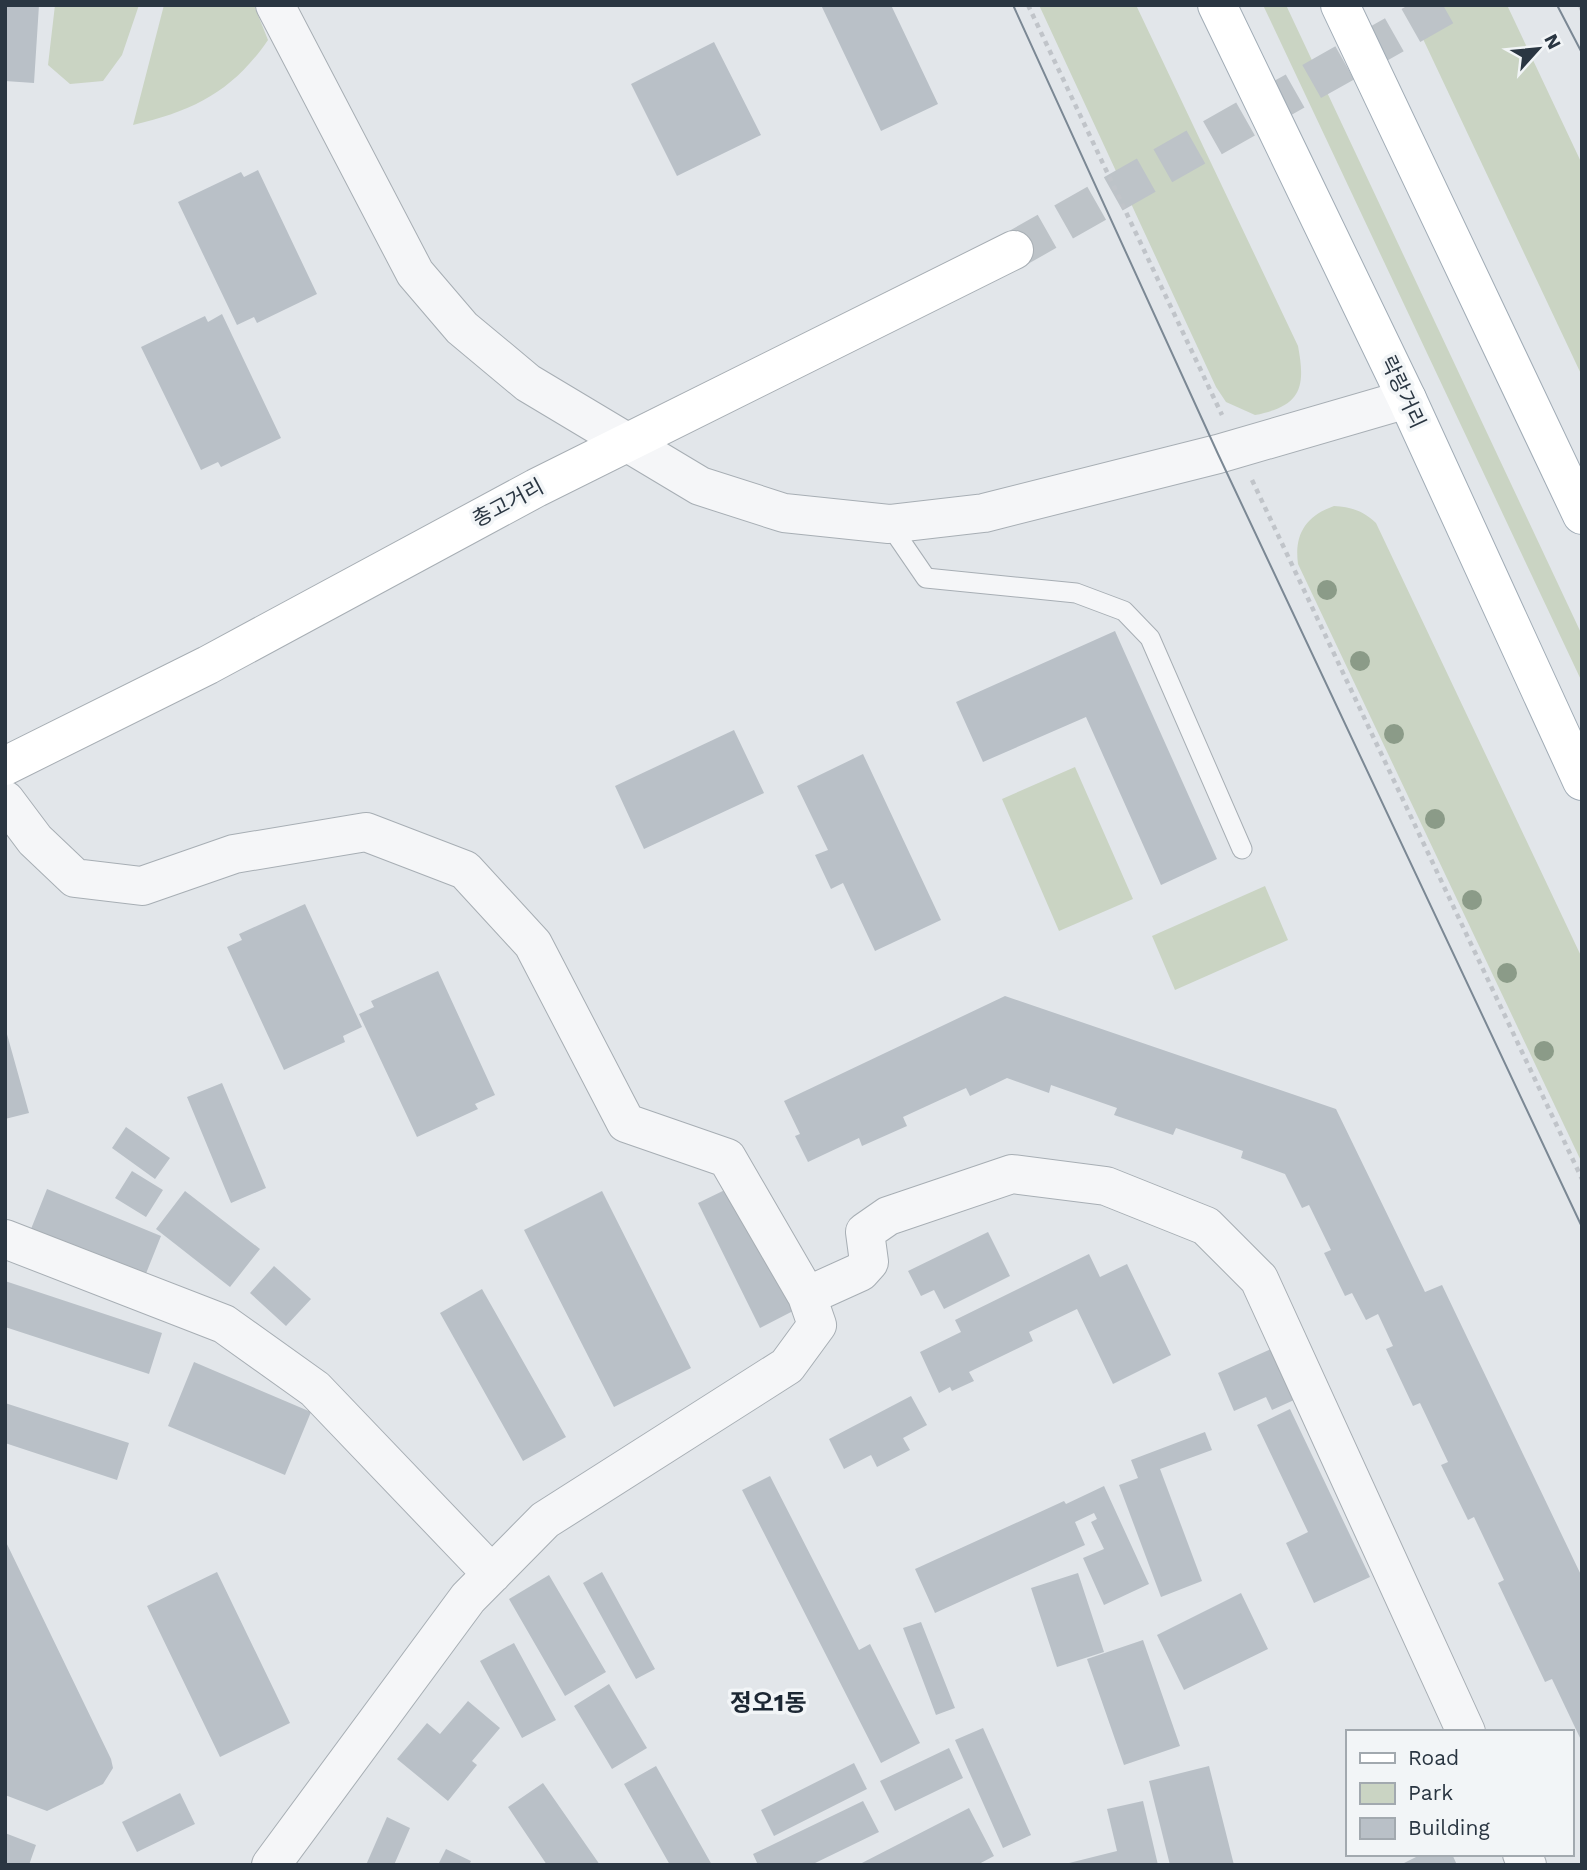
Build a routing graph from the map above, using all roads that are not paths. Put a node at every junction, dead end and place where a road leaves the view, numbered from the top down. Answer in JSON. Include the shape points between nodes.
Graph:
{"nodes":[{"id":1,"x":275,"y":5,"type":"edge"},
{"id":2,"x":1217,"y":5,"type":"edge"},
{"id":3,"x":1340,"y":5,"type":"edge"},
{"id":4,"x":1014,"y":250,"type":"tunnel mouth"},
{"id":5,"x":1406,"y":398,"type":"junction"},
{"id":6,"x":631,"y":442,"type":"junction"},
{"id":7,"x":1582,"y":515,"type":"edge"},
{"id":8,"x":889,"y":524,"type":"junction"},
{"id":9,"x":5,"y":765,"type":"edge"},
{"id":10,"x":1582,"y":781,"type":"edge"},
{"id":11,"x":5,"y":800,"type":"edge"},
{"id":12,"x":1242,"y":849,"type":"dead end"},
{"id":13,"x":5,"y":1239,"type":"edge"},
{"id":14,"x":807,"y":1296,"type":"junction"},
{"id":15,"x":492,"y":1574,"type":"junction"},
{"id":16,"x":1465,"y":1730,"type":"edge"},
{"id":17,"x":271,"y":1865,"type":"edge"}],
"edges":[{"from":1,"to":6,"type":"street","via":[[415,272],[462,328],[528,383]]},
{"from":2,"to":5,"type":"main road","name":"락랑거리"},
{"from":3,"to":7,"type":"main road"},
{"from":4,"to":6,"type":"main road","name":"총고거리"},
{"from":5,"to":8,"type":"street","via":[[1237,449],[984,513]]},
{"from":5,"to":10,"type":"main road","name":"락랑거리"},
{"from":6,"to":8,"type":"street","via":[[700,486],[724,494],[784,513]]},
{"from":6,"to":9,"type":"main road","name":"총고거리","via":[[536,488],[208,665]]},
{"from":8,"to":12,"type":"lane","via":[[926,578],[1076,593],[1124,611],[1150,638]]},
{"from":11,"to":14,"type":"street","via":[[35,840],[75,878],[142,886],[234,854],[366,832],[465,870],[533,944],[626,1123],[727,1158]]},
{"from":13,"to":15,"type":"street","via":[[224,1324],[315,1389]]},
{"from":14,"to":15,"type":"street","via":[[817,1325],[787,1366],[545,1520]]},
{"from":14,"to":16,"type":"street","via":[[860,1272],[869,1262],[865,1232],[888,1216],[1012,1174],[1106,1186],[1206,1226],[1259,1279]]},
{"from":15,"to":17,"type":"street","via":[[468,1598]]}]}
